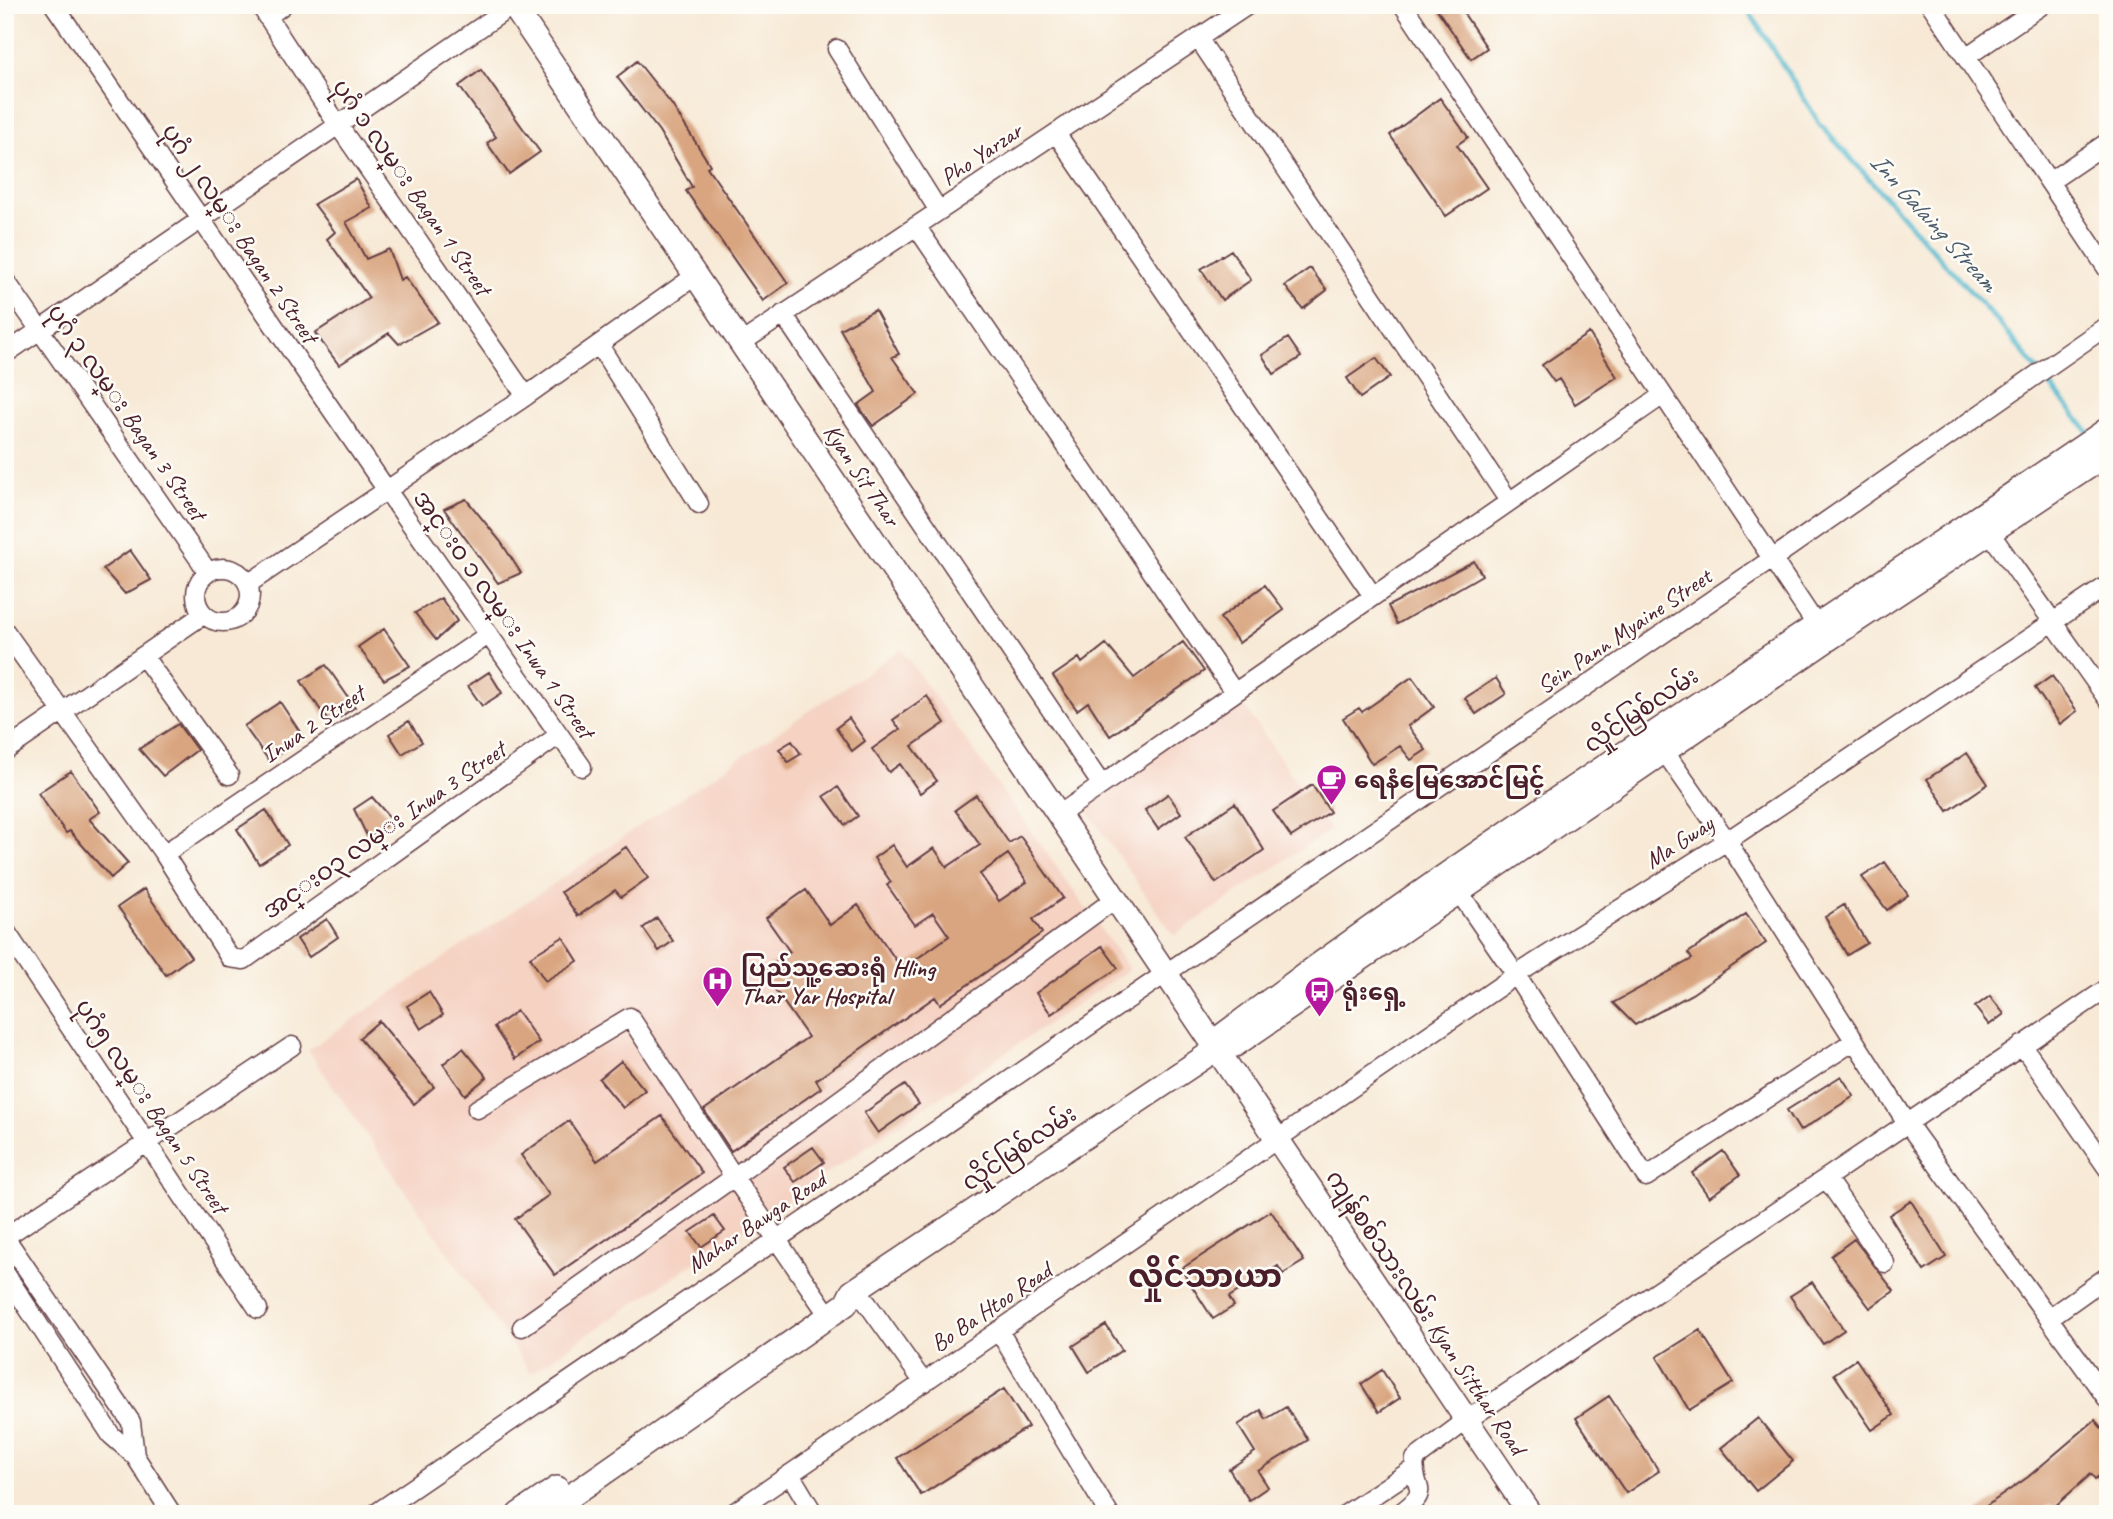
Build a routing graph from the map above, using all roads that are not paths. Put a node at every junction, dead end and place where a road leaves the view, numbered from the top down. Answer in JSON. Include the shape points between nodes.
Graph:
{"nodes":[{"id":1,"x":54,"y":5,"type":"edge"},
{"id":2,"x":283,"y":5,"type":"edge"},
{"id":3,"x":513,"y":5,"type":"edge"},
{"id":4,"x":1248,"y":5,"type":"edge"},
{"id":5,"x":1931,"y":5,"type":"edge"},
{"id":6,"x":2042,"y":5,"type":"edge"},
{"id":7,"x":1408,"y":7,"type":"edge"},
{"id":8,"x":264,"y":11,"type":"edge"},
{"id":9,"x":1198,"y":38,"type":"junction"},
{"id":10,"x":837,"y":49,"type":"dead end"},
{"id":11,"x":1966,"y":57,"type":"junction"},
{"id":12,"x":338,"y":125,"type":"junction"},
{"id":13,"x":1056,"y":133,"type":"junction"},
{"id":14,"x":2108,"y":142,"type":"edge"},
{"id":15,"x":2049,"y":182,"type":"junction"},
{"id":16,"x":939,"y":211,"type":"junction"},
{"id":17,"x":201,"y":219,"type":"junction"},
{"id":18,"x":916,"y":226,"type":"junction"},
{"id":19,"x":2108,"y":270,"type":"edge"},
{"id":20,"x":695,"y":276,"type":"junction"},
{"id":21,"x":5,"y":280,"type":"edge"},
{"id":22,"x":783,"y":314,"type":"junction"},
{"id":23,"x":2108,"y":325,"type":"edge"},
{"id":24,"x":39,"y":331,"type":"junction"},
{"id":25,"x":741,"y":343,"type":"junction"},
{"id":26,"x":598,"y":345,"type":"junction"},
{"id":27,"x":5,"y":354,"type":"edge"},
{"id":28,"x":1663,"y":395,"type":"junction"},
{"id":29,"x":526,"y":396,"type":"junction"},
{"id":30,"x":2100,"y":444,"type":"edge"},
{"id":31,"x":386,"y":489,"type":"junction"},
{"id":32,"x":1509,"y":501,"type":"junction"},
{"id":33,"x":699,"y":504,"type":"dead end"},
{"id":34,"x":1985,"y":525,"type":"junction"},
{"id":35,"x":1772,"y":559,"type":"junction"},
{"id":36,"x":208,"y":572,"type":"junction"},
{"id":37,"x":248,"y":584,"type":"junction"},
{"id":38,"x":2108,"y":585,"type":"edge"},
{"id":39,"x":1373,"y":596,"type":"junction"},
{"id":40,"x":204,"y":614,"type":"junction"},
{"id":41,"x":2055,"y":622,"type":"junction"},
{"id":42,"x":5,"y":631,"type":"edge"},
{"id":43,"x":1822,"y":633,"type":"junction"},
{"id":44,"x":488,"y":635,"type":"junction"},
{"id":45,"x":144,"y":657,"type":"junction"},
{"id":46,"x":1234,"y":692,"type":"junction"},
{"id":47,"x":2108,"y":701,"type":"edge"},
{"id":48,"x":62,"y":713,"type":"junction"},
{"id":49,"x":559,"y":735,"type":"junction"},
{"id":50,"x":1658,"y":742,"type":"junction"},
{"id":51,"x":5,"y":751,"type":"edge"},
{"id":52,"x":582,"y":767,"type":"dead end"},
{"id":53,"x":229,"y":775,"type":"dead end"},
{"id":54,"x":1101,"y":784,"type":"junction"},
{"id":55,"x":1060,"y":814,"type":"junction"},
{"id":56,"x":1727,"y":841,"type":"junction"},
{"id":57,"x":164,"y":854,"type":"junction"},
{"id":58,"x":1446,"y":874,"type":"junction"},
{"id":59,"x":1460,"y":893,"type":"junction"},
{"id":60,"x":1115,"y":899,"type":"junction"},
{"id":61,"x":5,"y":930,"type":"edge"},
{"id":62,"x":1166,"y":975,"type":"junction"},
{"id":63,"x":1516,"y":975,"type":"junction"},
{"id":64,"x":2108,"y":988,"type":"edge"},
{"id":65,"x":1854,"y":1041,"type":"junction"},
{"id":66,"x":2022,"y":1045,"type":"junction"},
{"id":67,"x":292,"y":1046,"type":"dead end"},
{"id":68,"x":1215,"y":1050,"type":"junction"},
{"id":69,"x":477,"y":1109,"type":"dead end"},
{"id":70,"x":1907,"y":1123,"type":"junction"},
{"id":71,"x":1278,"y":1140,"type":"junction"},
{"id":72,"x":148,"y":1142,"type":"junction"},
{"id":73,"x":2108,"y":1169,"type":"edge"},
{"id":74,"x":734,"y":1177,"type":"junction"},
{"id":75,"x":1826,"y":1178,"type":"junction"},
{"id":76,"x":5,"y":1237,"type":"edge"},
{"id":77,"x":775,"y":1238,"type":"junction"},
{"id":78,"x":1885,"y":1263,"type":"dead end"},
{"id":79,"x":5,"y":1273,"type":"edge"},
{"id":80,"x":2108,"y":1276,"type":"edge"},
{"id":81,"x":855,"y":1290,"type":"junction"},
{"id":82,"x":258,"y":1310,"type":"dead end"},
{"id":83,"x":824,"y":1311,"type":"junction"},
{"id":84,"x":2049,"y":1318,"type":"junction"},
{"id":85,"x":522,"y":1327,"type":"dead end"},
{"id":86,"x":999,"y":1331,"type":"junction"},
{"id":87,"x":924,"y":1382,"type":"junction"},
{"id":88,"x":2108,"y":1400,"type":"edge"},
{"id":89,"x":1467,"y":1420,"type":"junction"},
{"id":90,"x":135,"y":1456,"type":"junction"},
{"id":91,"x":1413,"y":1469,"type":"junction"},
{"id":92,"x":790,"y":1474,"type":"junction"},
{"id":93,"x":172,"y":1514,"type":"edge"},
{"id":94,"x":375,"y":1514,"type":"edge"},
{"id":95,"x":519,"y":1514,"type":"edge"},
{"id":96,"x":545,"y":1514,"type":"edge"},
{"id":97,"x":732,"y":1514,"type":"edge"},
{"id":98,"x":814,"y":1514,"type":"edge"},
{"id":99,"x":1108,"y":1514,"type":"edge"},
{"id":100,"x":1346,"y":1514,"type":"edge"},
{"id":101,"x":1399,"y":1514,"type":"edge"},
{"id":102,"x":1530,"y":1514,"type":"edge"}],
"edges":[{"from":1,"to":17,"type":"street","name":"ပုဂံ ၂ လမ္း Bagan 2 Street"},
{"from":2,"to":8,"type":"street"},
{"from":3,"to":12,"type":"street"},
{"from":3,"to":20,"type":"main road","name":"Kyan Sit Thar"},
{"from":4,"to":9,"type":"street","name":"Pho Yarzar"},
{"from":5,"to":11,"type":"street"},
{"from":6,"to":11,"type":"street"},
{"from":7,"to":28,"type":"street"},
{"from":8,"to":12,"type":"street","name":"ပုဂံ ၁ လမ္း Bagan 1 Street"},
{"from":9,"to":13,"type":"street","name":"Pho Yarzar"},
{"from":9,"to":32,"type":"street"},
{"from":10,"to":16,"type":"street"},
{"from":11,"to":15,"type":"street"},
{"from":12,"to":17,"type":"street"},
{"from":12,"to":29,"type":"street","name":"ပုဂံ ၁ လမ္း Bagan 1 Street"},
{"from":13,"to":16,"type":"street","name":"Pho Yarzar"},
{"from":13,"to":39,"type":"street"},
{"from":14,"to":15,"type":"street"},
{"from":15,"to":19,"type":"street"},
{"from":16,"to":18,"type":"street","name":"Pho Yarzar"},
{"from":17,"to":24,"type":"street"},
{"from":17,"to":31,"type":"street","name":"ပုဂံ ၂ လမ္း Bagan 2 Street"},
{"from":18,"to":22,"type":"street","name":"Pho Yarzar"},
{"from":18,"to":46,"type":"street"},
{"from":20,"to":25,"type":"main road","name":"Kyan Sit Thar"},
{"from":20,"to":26,"type":"street"},
{"from":21,"to":24,"type":"street","name":"ပုဂံ ၃ လမ္း Bagan 3 Street"},
{"from":22,"to":25,"type":"street","name":"Pho Yarzar"},
{"from":22,"to":54,"type":"street"},
{"from":23,"to":35,"type":"street","name":"Sein Pann Myaine Street"},
{"from":24,"to":27,"type":"street"},
{"from":24,"to":36,"type":"street","name":"ပုဂံ ၃ လမ္း Bagan 3 Street"},
{"from":25,"to":55,"type":"main road","name":"Kyan Sit Thar"},
{"from":26,"to":29,"type":"street"},
{"from":26,"to":33,"type":"street"},
{"from":28,"to":32,"type":"street"},
{"from":28,"to":35,"type":"street"},
{"from":29,"to":31,"type":"street"},
{"from":30,"to":34,"type":"main road","name":"လှိုင်မြစ်လမ်း"},
{"from":31,"to":37,"type":"street"},
{"from":31,"to":44,"type":"street","name":"အင္းဝ ၁ လမ္း Inwa 1 Street"},
{"from":32,"to":39,"type":"street"},
{"from":34,"to":41,"type":"street"},
{"from":34,"to":43,"type":"main road","name":"လှိုင်မြစ်လမ်း"},
{"from":35,"to":43,"type":"street"},
{"from":35,"to":62,"type":"street","name":"Sein Pann Myaine Street"},
{"from":36,"to":37,"type":"street","via":[[235,570]]},
{"from":36,"to":40,"type":"street","via":[[196,596]]},
{"from":37,"to":40,"type":"street","via":[[249,602],[238,617],[221,621]]},
{"from":38,"to":41,"type":"street","name":"Ma Gway"},
{"from":39,"to":46,"type":"street"},
{"from":40,"to":45,"type":"street"},
{"from":41,"to":47,"type":"street"},
{"from":41,"to":56,"type":"street","name":"Ma Gway"},
{"from":42,"to":48,"type":"street"},
{"from":43,"to":50,"type":"main road","name":"လှိုင်မြစ်လမ်း"},
{"from":44,"to":49,"type":"street","name":"အင္းဝ ၁ လမ္း Inwa 1 Street"},
{"from":44,"to":57,"type":"street","name":"Inwa 2 Street"},
{"from":45,"to":48,"type":"street"},
{"from":45,"to":53,"type":"street"},
{"from":46,"to":54,"type":"street"},
{"from":48,"to":51,"type":"street"},
{"from":48,"to":57,"type":"street"},
{"from":49,"to":52,"type":"street","name":"အင္းဝ ၁ လမ္း Inwa 1 Street"},
{"from":49,"to":57,"type":"street","name":"အင္းဝ၃ လမ္း Inwa 3 Street","via":[[244,960],[230,958]]},
{"from":50,"to":56,"type":"street"},
{"from":50,"to":58,"type":"main road","name":"လှိုင်မြစ်လမ်း"},
{"from":50,"to":59,"type":"main road","name":"လှိုင်မြစ်လမ်း"},
{"from":54,"to":55,"type":"street"},
{"from":55,"to":60,"type":"main road","name":"Kyan Sit Thar"},
{"from":56,"to":63,"type":"street","name":"Ma Gway"},
{"from":56,"to":65,"type":"street"},
{"from":58,"to":59,"type":"street"},
{"from":58,"to":68,"type":"main road","name":"လှိုင်မြစ်လမ်း","via":[[1223,1035]]},
{"from":59,"to":63,"type":"street"},
{"from":59,"to":68,"type":"main road","name":"လှိုင်မြစ်လမ်း","via":[[1234,1045]]},
{"from":60,"to":62,"type":"main road","name":"Kyan Sit Thar"},
{"from":60,"to":74,"type":"street"},
{"from":61,"to":72,"type":"street","name":"ပုဂံ၅ လမ္း Bagan 5 Street"},
{"from":62,"to":68,"type":"main road","name":"Kyan Sit Thar"},
{"from":62,"to":77,"type":"street","name":"Mahar Bawga Road"},
{"from":63,"to":65,"type":"street","via":[[1646,1177]]},
{"from":63,"to":71,"type":"street","name":"Ma Gway"},
{"from":64,"to":66,"type":"street"},
{"from":65,"to":70,"type":"street"},
{"from":66,"to":70,"type":"street"},
{"from":66,"to":73,"type":"street"},
{"from":67,"to":72,"type":"street"},
{"from":68,"to":71,"type":"main road","name":"ကျန်စစ်သားလမ်း Kyan Sitthar Road"},
{"from":68,"to":81,"type":"main road","name":"လှိုင်မြစ်လမ်း"},
{"from":69,"to":74,"type":"street","via":[[631,1017]]},
{"from":70,"to":75,"type":"street"},
{"from":70,"to":84,"type":"street"},
{"from":71,"to":86,"type":"street","name":"Bo Ba Htoo Road"},
{"from":71,"to":89,"type":"main road","name":"ကျန်စစ်သားလမ်း Kyan Sitthar Road"},
{"from":72,"to":76,"type":"street"},
{"from":72,"to":82,"type":"street","name":"ပုဂံ၅ လမ္း Bagan 5 Street"},
{"from":74,"to":77,"type":"street"},
{"from":74,"to":85,"type":"street"},
{"from":75,"to":78,"type":"street"},
{"from":75,"to":89,"type":"street"},
{"from":76,"to":90,"type":"street","via":[[131,1422]]},
{"from":77,"to":83,"type":"street"},
{"from":77,"to":94,"type":"street","name":"Mahar Bawga Road"},
{"from":79,"to":90,"type":"street","via":[[111,1435]]},
{"from":80,"to":84,"type":"street"},
{"from":81,"to":83,"type":"main road","name":"လှိုင်မြစ်လမ်း","via":[[839,1292]]},
{"from":81,"to":87,"type":"street"},
{"from":83,"to":95,"type":"main road","name":"လှိုင်မြစ်လမ်း"},
{"from":83,"to":96,"type":"main road","name":"လှိုင်မြစ်လမ်း"},
{"from":84,"to":88,"type":"street"},
{"from":86,"to":87,"type":"street","name":"Bo Ba Htoo Road"},
{"from":86,"to":99,"type":"street"},
{"from":87,"to":92,"type":"street","name":"Bo Ba Htoo Road"},
{"from":89,"to":91,"type":"street","via":[[1415,1459]]},
{"from":89,"to":102,"type":"main road","name":"ကျန်စစ်သားလမ်း Kyan Sitthar Road"},
{"from":90,"to":93,"type":"street"},
{"from":91,"to":100,"type":"street"},
{"from":91,"to":101,"type":"street","via":[[1418,1501]]},
{"from":92,"to":97,"type":"street","name":"Bo Ba Htoo Road"},
{"from":92,"to":98,"type":"street"}]}
